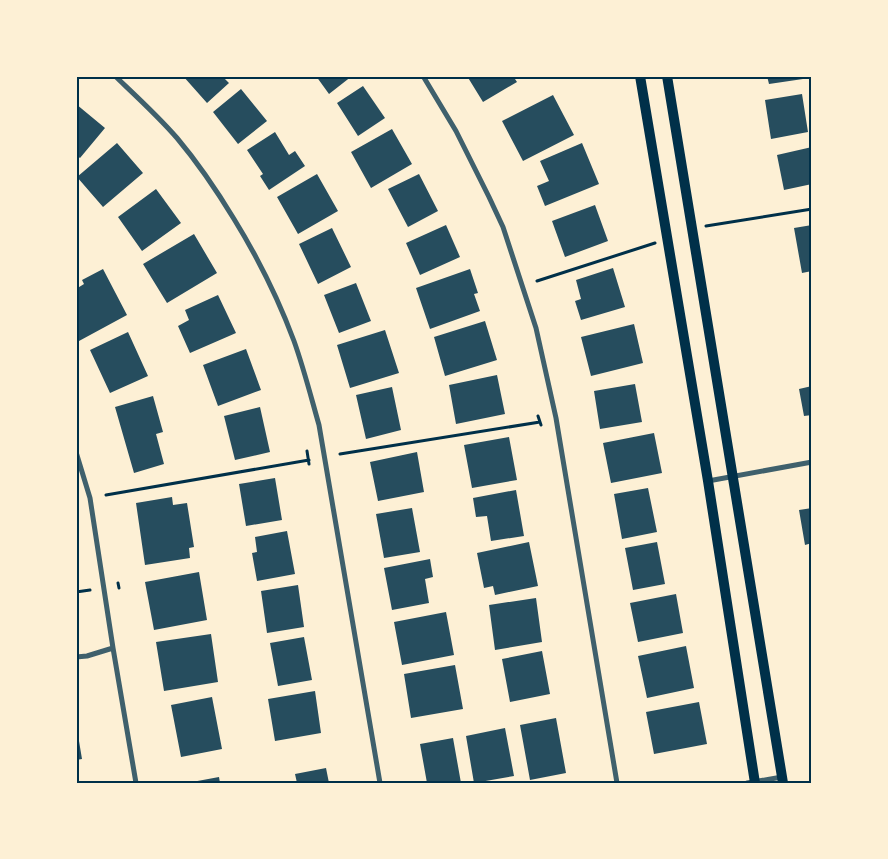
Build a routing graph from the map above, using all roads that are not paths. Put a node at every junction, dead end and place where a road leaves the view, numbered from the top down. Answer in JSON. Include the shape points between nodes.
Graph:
{"nodes":[{"id":1,"x":115,"y":76,"type":"edge"},
{"id":2,"x":423,"y":76,"type":"edge"},
{"id":3,"x":640,"y":76,"type":"edge"},
{"id":4,"x":667,"y":76,"type":"edge"},
{"id":5,"x":76,"y":452,"type":"edge"},
{"id":6,"x":812,"y":462,"type":"edge"},
{"id":7,"x":733,"y":477,"type":"junction"},
{"id":8,"x":708,"y":481,"type":"junction"},
{"id":9,"x":113,"y":648,"type":"junction"},
{"id":10,"x":76,"y":657,"type":"edge"},
{"id":11,"x":783,"y":780,"type":"edge"},
{"id":12,"x":752,"y":782,"type":"edge"},
{"id":13,"x":136,"y":783,"type":"edge"},
{"id":14,"x":380,"y":783,"type":"edge"},
{"id":15,"x":617,"y":783,"type":"edge"}],
"edges":[{"from":1,"to":14,"type":"street","via":[[177,138],[223,202],[279,302],[294,342],[319,426]]},
{"from":2,"to":15,"type":"street","via":[[456,131],[503,228],[536,328],[556,418]]},
{"from":3,"to":8,"type":"main road"},
{"from":4,"to":7,"type":"main road"},
{"from":5,"to":9,"type":"street","via":[[90,498]]},
{"from":6,"to":7,"type":"street"},
{"from":7,"to":8,"type":"street"},
{"from":7,"to":11,"type":"main road"},
{"from":8,"to":12,"type":"main road"},
{"from":9,"to":10,"type":"street"},
{"from":9,"to":13,"type":"street"},
{"from":11,"to":12,"type":"street"}]}
